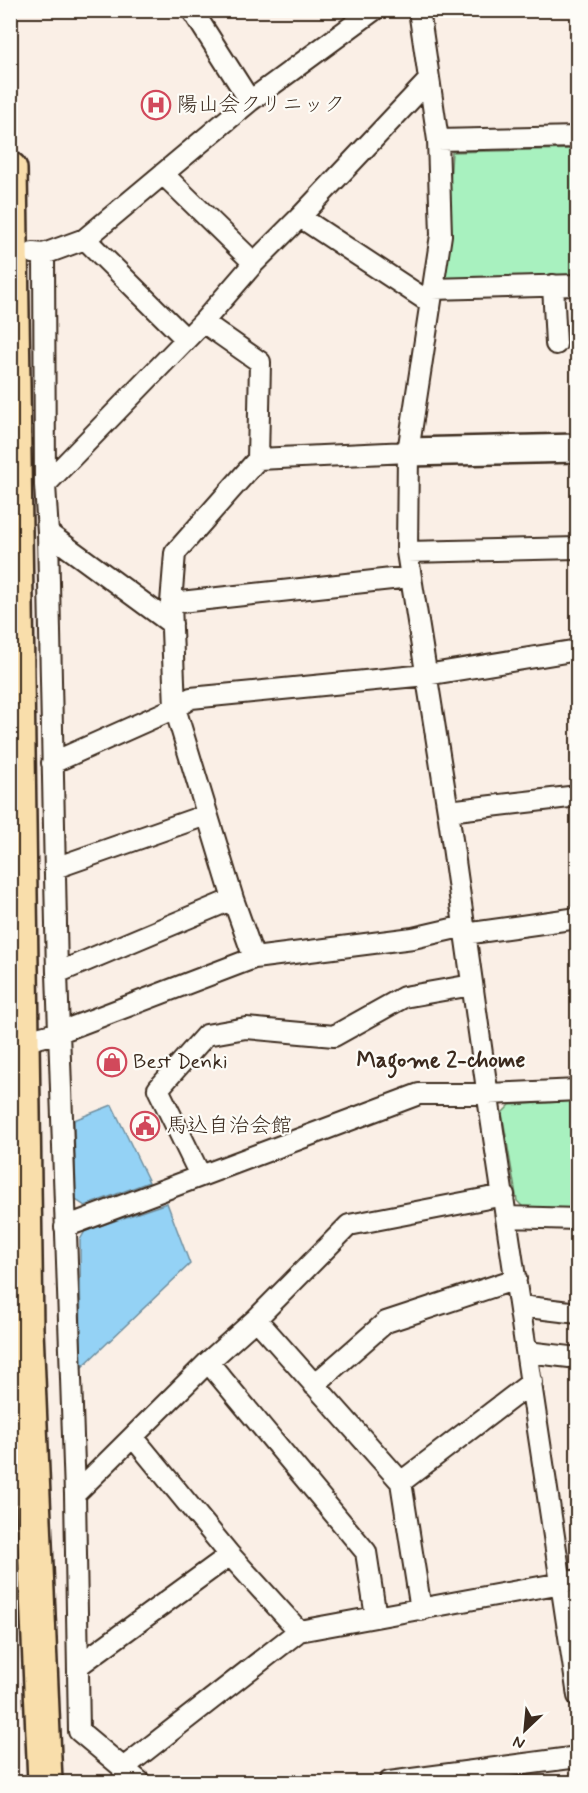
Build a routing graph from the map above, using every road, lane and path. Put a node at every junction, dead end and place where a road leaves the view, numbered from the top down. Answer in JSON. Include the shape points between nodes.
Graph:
{"nodes":[{"id":1,"x":192,"y":10,"type":"edge"},
{"id":2,"x":374,"y":10,"type":"edge"},
{"id":3,"x":419,"y":10,"type":"edge"},
{"id":4,"x":428,"y":81,"type":"junction"},
{"id":5,"x":250,"y":101,"type":"junction"},
{"id":6,"x":578,"y":137,"type":"edge"},
{"id":7,"x":438,"y":140,"type":"junction"},
{"id":8,"x":10,"y":169,"type":"edge"},
{"id":9,"x":163,"y":174,"type":"junction"},
{"id":10,"x":300,"y":217,"type":"junction"},
{"id":11,"x":85,"y":239,"type":"junction"},
{"id":12,"x":22,"y":253,"type":"edge"},
{"id":13,"x":254,"y":263,"type":"junction"},
{"id":14,"x":553,"y":285,"type":"junction"},
{"id":15,"x":578,"y":285,"type":"edge"},
{"id":16,"x":430,"y":296,"type":"junction"},
{"id":17,"x":202,"y":322,"type":"junction"},
{"id":18,"x":185,"y":338,"type":"junction"},
{"id":19,"x":556,"y":344,"type":"dead end"},
{"id":20,"x":578,"y":448,"type":"edge"},
{"id":21,"x":408,"y":452,"type":"junction"},
{"id":22,"x":258,"y":459,"type":"junction"},
{"id":23,"x":45,"y":485,"type":"junction"},
{"id":24,"x":48,"y":533,"type":"junction"},
{"id":25,"x":578,"y":548,"type":"edge"},
{"id":26,"x":407,"y":552,"type":"junction"},
{"id":27,"x":410,"y":577,"type":"junction"},
{"id":28,"x":171,"y":603,"type":"junction"},
{"id":29,"x":172,"y":624,"type":"junction"},
{"id":30,"x":578,"y":650,"type":"edge"},
{"id":31,"x":426,"y":675,"type":"junction"},
{"id":32,"x":175,"y":708,"type":"junction"},
{"id":33,"x":52,"y":763,"type":"junction"},
{"id":34,"x":578,"y":796,"type":"edge"},
{"id":35,"x":448,"y":811,"type":"junction"},
{"id":36,"x":206,"y":815,"type":"junction"},
{"id":37,"x":55,"y":867,"type":"junction"},
{"id":38,"x":232,"y":899,"type":"junction"},
{"id":39,"x":578,"y":918,"type":"edge"},
{"id":40,"x":465,"y":930,"type":"junction"},
{"id":41,"x":254,"y":958,"type":"junction"},
{"id":42,"x":57,"y":973,"type":"junction"},
{"id":43,"x":472,"y":985,"type":"junction"},
{"id":44,"x":60,"y":1032,"type":"junction"},
{"id":45,"x":21,"y":1042,"type":"junction"},
{"id":46,"x":578,"y":1090,"type":"edge"},
{"id":47,"x":488,"y":1094,"type":"junction"},
{"id":48,"x":200,"y":1175,"type":"junction"},
{"id":49,"x":504,"y":1194,"type":"junction"},
{"id":50,"x":507,"y":1217,"type":"junction"},
{"id":51,"x":578,"y":1219,"type":"edge"},
{"id":52,"x":65,"y":1227,"type":"junction"},
{"id":53,"x":516,"y":1279,"type":"junction"},
{"id":54,"x":520,"y":1306,"type":"junction"},
{"id":55,"x":578,"y":1313,"type":"edge"},
{"id":56,"x":256,"y":1319,"type":"junction"},
{"id":57,"x":18,"y":1330,"type":"edge"},
{"id":58,"x":527,"y":1352,"type":"junction"},
{"id":59,"x":578,"y":1358,"type":"edge"},
{"id":60,"x":208,"y":1362,"type":"junction"},
{"id":61,"x":532,"y":1382,"type":"junction"},
{"id":62,"x":314,"y":1385,"type":"junction"},
{"id":63,"x":133,"y":1437,"type":"junction"},
{"id":64,"x":401,"y":1482,"type":"junction"},
{"id":65,"x":75,"y":1494,"type":"junction"},
{"id":66,"x":230,"y":1555,"type":"junction"},
{"id":67,"x":569,"y":1582,"type":"edge"},
{"id":68,"x":420,"y":1610,"type":"junction"},
{"id":69,"x":376,"y":1617,"type":"junction"},
{"id":70,"x":299,"y":1631,"type":"junction"},
{"id":71,"x":78,"y":1666,"type":"junction"},
{"id":72,"x":578,"y":1696,"type":"edge"},
{"id":73,"x":578,"y":1757,"type":"edge"},
{"id":74,"x":122,"y":1769,"type":"junction"},
{"id":75,"x":45,"y":1782,"type":"edge"},
{"id":76,"x":140,"y":1782,"type":"edge"},
{"id":77,"x":389,"y":1782,"type":"edge"}],
"edges":[{"from":1,"to":5,"type":"street"},
{"from":2,"to":5,"type":"street"},
{"from":3,"to":4,"type":"street"},
{"from":4,"to":7,"type":"street"},
{"from":4,"to":10,"type":"street"},
{"from":5,"to":9,"type":"street"},
{"from":6,"to":7,"type":"street"},
{"from":7,"to":16,"type":"street","via":[[441,235]]},
{"from":8,"to":12,"type":"highway"},
{"from":9,"to":11,"type":"street"},
{"from":9,"to":13,"type":"street"},
{"from":10,"to":13,"type":"street"},
{"from":10,"to":16,"type":"street"},
{"from":11,"to":12,"type":"street"},
{"from":11,"to":18,"type":"street"},
{"from":12,"to":23,"type":"street"},
{"from":12,"to":45,"type":"highway"},
{"from":13,"to":17,"type":"street"},
{"from":14,"to":15,"type":"street"},
{"from":14,"to":16,"type":"street"},
{"from":14,"to":19,"type":"street"},
{"from":16,"to":21,"type":"street"},
{"from":17,"to":18,"type":"street"},
{"from":17,"to":22,"type":"street","via":[[260,362]]},
{"from":18,"to":23,"type":"street"},
{"from":20,"to":21,"type":"street"},
{"from":21,"to":22,"type":"street"},
{"from":21,"to":26,"type":"street"},
{"from":22,"to":28,"type":"street","via":[[175,553]]},
{"from":23,"to":24,"type":"street"},
{"from":24,"to":29,"type":"street"},
{"from":24,"to":33,"type":"street"},
{"from":25,"to":26,"type":"street"},
{"from":26,"to":27,"type":"street"},
{"from":27,"to":28,"type":"street"},
{"from":27,"to":31,"type":"street"},
{"from":28,"to":29,"type":"street"},
{"from":29,"to":32,"type":"street"},
{"from":30,"to":31,"type":"street"},
{"from":31,"to":32,"type":"street","via":[[191,698]]},
{"from":31,"to":35,"type":"street"},
{"from":32,"to":33,"type":"street"},
{"from":32,"to":36,"type":"street"},
{"from":33,"to":37,"type":"street"},
{"from":34,"to":35,"type":"street"},
{"from":35,"to":40,"type":"street"},
{"from":36,"to":37,"type":"street"},
{"from":36,"to":38,"type":"street"},
{"from":37,"to":42,"type":"street"},
{"from":38,"to":41,"type":"street"},
{"from":38,"to":42,"type":"street"},
{"from":39,"to":40,"type":"street"},
{"from":40,"to":41,"type":"street"},
{"from":40,"to":43,"type":"street"},
{"from":41,"to":44,"type":"street"},
{"from":42,"to":44,"type":"street"},
{"from":43,"to":47,"type":"street"},
{"from":43,"to":48,"type":"street","via":[[404,997],[334,1036],[246,1028],[206,1035],[158,1089]]},
{"from":44,"to":45,"type":"street"},
{"from":44,"to":52,"type":"street"},
{"from":45,"to":57,"type":"highway"},
{"from":46,"to":47,"type":"street"},
{"from":47,"to":48,"type":"street","via":[[419,1094]]},
{"from":47,"to":49,"type":"street"},
{"from":48,"to":52,"type":"street"},
{"from":49,"to":50,"type":"street"},
{"from":49,"to":56,"type":"street","via":[[349,1225]]},
{"from":50,"to":51,"type":"street"},
{"from":50,"to":53,"type":"street"},
{"from":52,"to":65,"type":"street"},
{"from":53,"to":54,"type":"street"},
{"from":53,"to":62,"type":"street","via":[[386,1322]]},
{"from":54,"to":55,"type":"street"},
{"from":54,"to":58,"type":"street"},
{"from":56,"to":60,"type":"street"},
{"from":56,"to":62,"type":"street"},
{"from":57,"to":75,"type":"highway"},
{"from":58,"to":59,"type":"street"},
{"from":58,"to":61,"type":"street"},
{"from":60,"to":63,"type":"street"},
{"from":60,"to":69,"type":"street","via":[[366,1552]]},
{"from":61,"to":64,"type":"street"},
{"from":61,"to":67,"type":"street"},
{"from":62,"to":64,"type":"street"},
{"from":63,"to":65,"type":"street"},
{"from":63,"to":66,"type":"street"},
{"from":64,"to":68,"type":"street"},
{"from":65,"to":71,"type":"street"},
{"from":66,"to":70,"type":"street"},
{"from":66,"to":71,"type":"street"},
{"from":67,"to":68,"type":"street"},
{"from":67,"to":72,"type":"street"},
{"from":68,"to":69,"type":"street"},
{"from":69,"to":70,"type":"street"},
{"from":70,"to":74,"type":"street"},
{"from":71,"to":74,"type":"street","via":[[79,1731]]},
{"from":73,"to":77,"type":"street"},
{"from":74,"to":76,"type":"street"}]}
